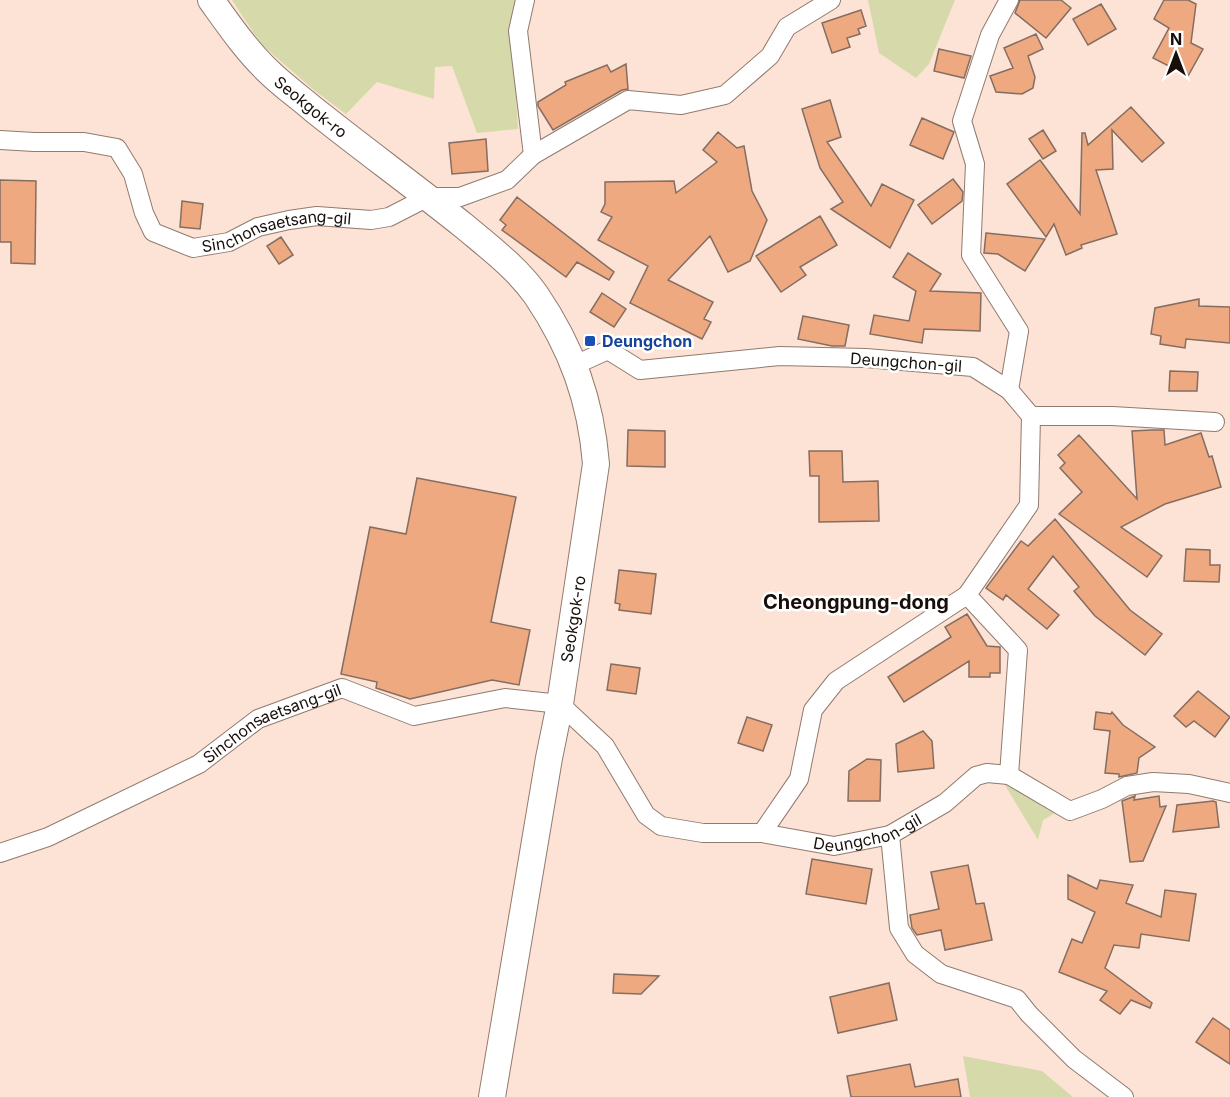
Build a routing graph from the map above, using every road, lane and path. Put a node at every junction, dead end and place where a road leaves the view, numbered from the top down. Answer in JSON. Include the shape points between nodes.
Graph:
{"nodes":[{"id":1,"x":212,"y":0,"type":"edge"},
{"id":2,"x":525,"y":0,"type":"edge"},
{"id":3,"x":831,"y":0,"type":"edge"},
{"id":4,"x":1009,"y":0,"type":"edge"},
{"id":5,"x":0,"y":140,"type":"edge"},
{"id":6,"x":533,"y":155,"type":"junction"},
{"id":7,"x":428,"y":197,"type":"junction"},
{"id":8,"x":575,"y":366,"type":"junction"},
{"id":9,"x":1009,"y":390,"type":"junction"},
{"id":10,"x":1031,"y":416,"type":"junction"},
{"id":11,"x":1215,"y":422,"type":"dead end"},
{"id":12,"x":967,"y":595,"type":"junction"},
{"id":13,"x":560,"y":704,"type":"junction"},
{"id":14,"x":1009,"y":775,"type":"junction"},
{"id":15,"x":1230,"y":793,"type":"edge"},
{"id":16,"x":762,"y":833,"type":"junction"},
{"id":17,"x":890,"y":835,"type":"junction"},
{"id":18,"x":0,"y":854,"type":"edge"},
{"id":19,"x":492,"y":1097,"type":"edge"},
{"id":20,"x":1124,"y":1097,"type":"edge"}],
"edges":[{"from":1,"to":7,"type":"street","name":"Seokgok-ro","via":[[238,40],[268,72]]},
{"from":2,"to":6,"type":"street","via":[[518,31]]},
{"from":3,"to":6,"type":"street","via":[[787,27],[770,56],[726,95],[681,105],[628,100]]},
{"from":4,"to":9,"type":"street","via":[[990,35],[962,121],[975,164],[971,255],[1019,331]]},
{"from":5,"to":7,"type":"street","name":"Sinchonsaetsang-gil","via":[[84,142],[117,148],[133,174],[153,232],[193,248],[229,242],[258,227],[289,220],[317,216],[371,220],[389,217]]},
{"from":6,"to":7,"type":"street","via":[[507,180],[460,197]]},
{"from":7,"to":8,"type":"street","name":"Seokgok-ro","via":[[504,260],[535,294]]},
{"from":8,"to":9,"type":"street","name":"Deungchon-gil","via":[[608,350],[640,370],[780,356],[866,358],[973,367]]},
{"from":8,"to":13,"type":"street","name":"Seokgok-ro","via":[[594,430],[596,464]]},
{"from":9,"to":10,"type":"street","name":"Deungchon-gil"},
{"from":10,"to":11,"type":"street"},
{"from":10,"to":12,"type":"street","via":[[1029,505]]},
{"from":12,"to":14,"type":"street","via":[[1018,650]]},
{"from":12,"to":16,"type":"street","via":[[836,681],[813,710],[799,779]]},
{"from":13,"to":16,"type":"street","name":"Deungchon-gil","via":[[604,746],[646,815],[662,826],[704,833]]},
{"from":13,"to":18,"type":"street","name":"Sinchonsaetsang-gil","via":[[505,698],[414,716],[342,688],[258,719],[199,764],[48,837]]},
{"from":13,"to":19,"type":"street","name":"Seokgok-ro"},
{"from":14,"to":15,"type":"street","via":[[1070,811],[1127,786],[1153,782],[1189,784]]},
{"from":14,"to":17,"type":"street","name":"Deungchon-gil","via":[[976,776],[945,803]]},
{"from":16,"to":17,"type":"street","name":"Deungchon-gil","via":[[834,846]]},
{"from":17,"to":20,"type":"street","via":[[899,928],[915,954],[941,974],[1017,999],[1074,1059]]}]}
